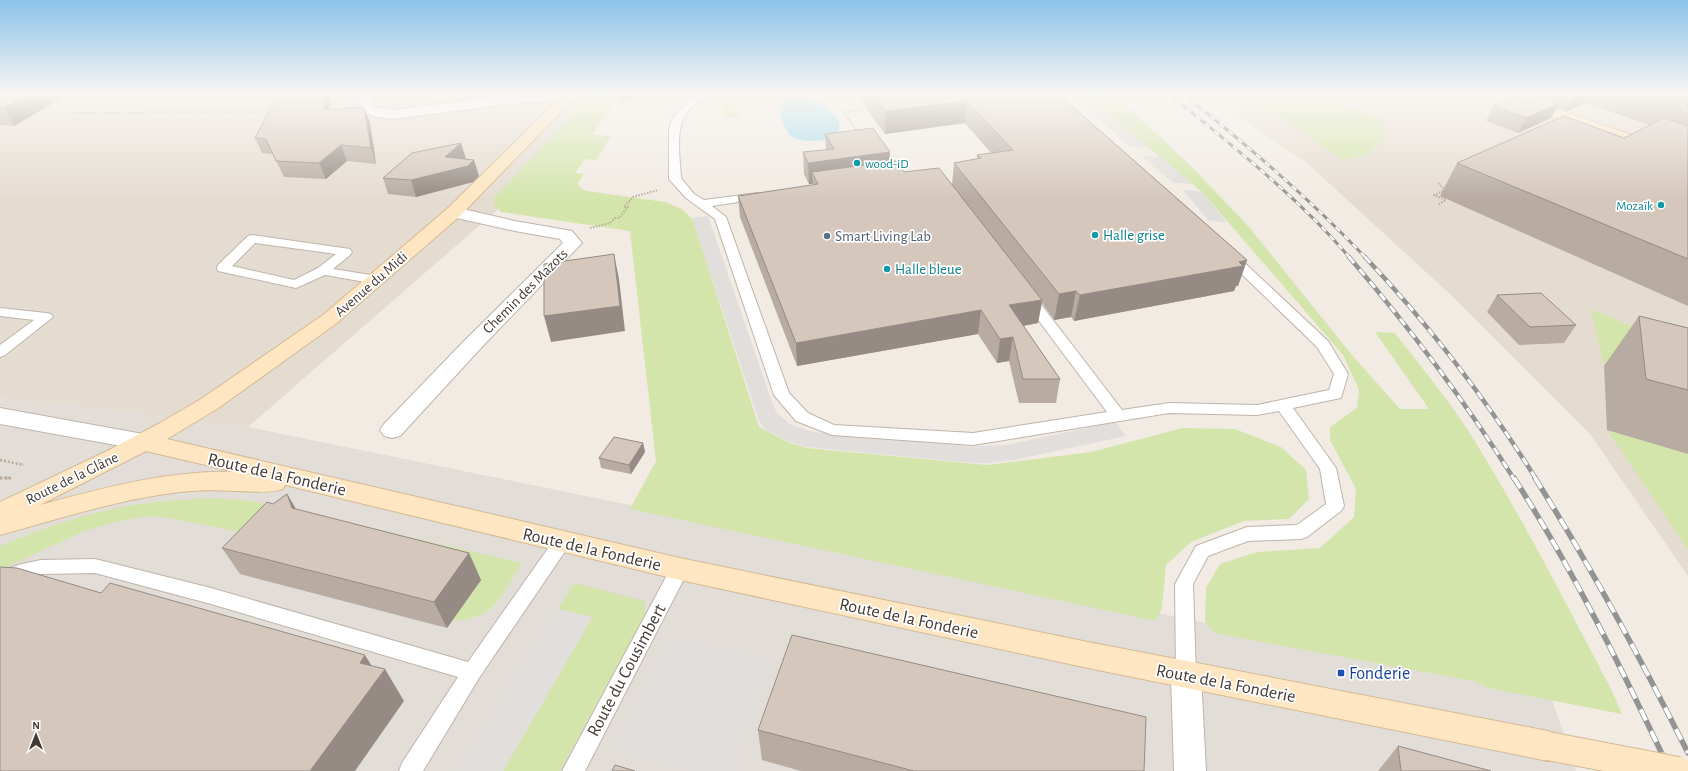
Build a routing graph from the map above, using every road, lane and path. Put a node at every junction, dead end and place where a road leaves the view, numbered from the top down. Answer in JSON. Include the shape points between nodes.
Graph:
{"nodes":[{"id":1,"x":536,"y":129,"type":"edge"},
{"id":2,"x":674,"y":129,"type":"edge"},
{"id":3,"x":856,"y":129,"type":"edge"},
{"id":4,"x":1602,"y":129,"type":"edge"},
{"id":5,"x":859,"y":132,"type":"edge"},
{"id":6,"x":1688,"y":159,"type":"edge"},
{"id":7,"x":1438,"y":183,"type":"dead end"},
{"id":8,"x":773,"y":194,"type":"edge"},
{"id":9,"x":633,"y":197,"type":"dead end"},
{"id":10,"x":703,"y":204,"type":"junction"},
{"id":11,"x":1439,"y":204,"type":"dead end"},
{"id":12,"x":454,"y":212,"type":"junction"},
{"id":13,"x":566,"y":235,"type":"junction"},
{"id":14,"x":1220,"y":248,"type":"edge"},
{"id":15,"x":323,"y":271,"type":"junction"},
{"id":16,"x":377,"y":280,"type":"junction"},
{"id":17,"x":1018,"y":284,"type":"edge"},
{"id":18,"x":0,"y":312,"type":"edge"},
{"id":19,"x":0,"y":352,"type":"edge"},
{"id":20,"x":1284,"y":406,"type":"junction"},
{"id":21,"x":0,"y":416,"type":"edge"},
{"id":22,"x":1118,"y":416,"type":"junction"},
{"id":23,"x":392,"y":430,"type":"dead end"},
{"id":24,"x":143,"y":442,"type":"junction"},
{"id":25,"x":0,"y":460,"type":"edge"},
{"id":26,"x":24,"y":464,"type":"dead end"},
{"id":27,"x":0,"y":478,"type":"edge"},
{"id":28,"x":14,"y":478,"type":"dead end"},
{"id":29,"x":322,"y":484,"type":"junction"},
{"id":30,"x":0,"y":513,"type":"edge"},
{"id":31,"x":0,"y":525,"type":"edge"},
{"id":32,"x":562,"y":542,"type":"junction"},
{"id":33,"x":680,"y":570,"type":"junction"},
{"id":34,"x":0,"y":579,"type":"edge"},
{"id":35,"x":472,"y":672,"type":"junction"},
{"id":36,"x":1186,"y":675,"type":"junction"},
{"id":37,"x":410,"y":771,"type":"edge"},
{"id":38,"x":573,"y":771,"type":"edge"},
{"id":39,"x":1190,"y":771,"type":"edge"},
{"id":40,"x":1678,"y":771,"type":"edge"}],
"edges":[{"from":1,"to":12,"type":"main road","name":"Avenue du Midi"},
{"from":2,"to":10,"type":"lane","via":[[675,178],[690,196]]},
{"from":3,"to":5,"type":"path"},
{"from":4,"to":6,"type":"main road"},
{"from":7,"to":11,"type":"path","via":[[1445,190],[1434,195],[1447,200]]},
{"from":8,"to":10,"type":"lane"},
{"from":9,"to":13,"type":"path","via":[[624,207],[628,207],[610,223]]},
{"from":10,"to":22,"type":"lane","via":[[720,217],[782,395],[802,417],[832,430],[973,438]]},
{"from":12,"to":13,"type":"street","name":"Chemin des Mazots"},
{"from":12,"to":16,"type":"main road","name":"Avenue du Midi"},
{"from":13,"to":23,"type":"street","name":"Chemin des Mazots","via":[[573,243]]},
{"from":14,"to":20,"type":"lane","via":[[1322,344],[1341,374],[1336,394]]},
{"from":15,"to":15,"type":"lane","via":[[346,252],[252,239],[223,268],[296,284]]},
{"from":15,"to":16,"type":"lane"},
{"from":16,"to":24,"type":"main road","name":"Avenue du Midi","via":[[277,358],[209,404]]},
{"from":17,"to":22,"type":"lane"},
{"from":18,"to":19,"type":"lane","via":[[46,317]]},
{"from":20,"to":22,"type":"lane","via":[[1257,410],[1169,408]]},
{"from":20,"to":36,"type":"lane","via":[[1328,468],[1335,506],[1301,532],[1247,534],[1202,551],[1184,584]]},
{"from":21,"to":24,"type":"street"},
{"from":24,"to":29,"type":"main road","name":"Route de la Fonderie"},
{"from":24,"to":30,"type":"main road","name":"Route de la Glâne"},
{"from":25,"to":26,"type":"path"},
{"from":27,"to":28,"type":"path"},
{"from":29,"to":31,"type":"main road","via":[[220,481],[181,483],[97,499]]},
{"from":29,"to":32,"type":"main road","name":"Route de la Fonderie"},
{"from":32,"to":33,"type":"main road","name":"Route de la Fonderie"},
{"from":32,"to":35,"type":"lane"},
{"from":33,"to":36,"type":"main road","name":"Route de la Fonderie"},
{"from":33,"to":38,"type":"lane","name":"Route du Cousimbert"},
{"from":34,"to":35,"type":"lane","via":[[41,567],[95,566],[211,596]]},
{"from":35,"to":37,"type":"lane"},
{"from":36,"to":39,"type":"street"},
{"from":36,"to":40,"type":"main road","name":"Route de la Fonderie","bridge":true}]}
